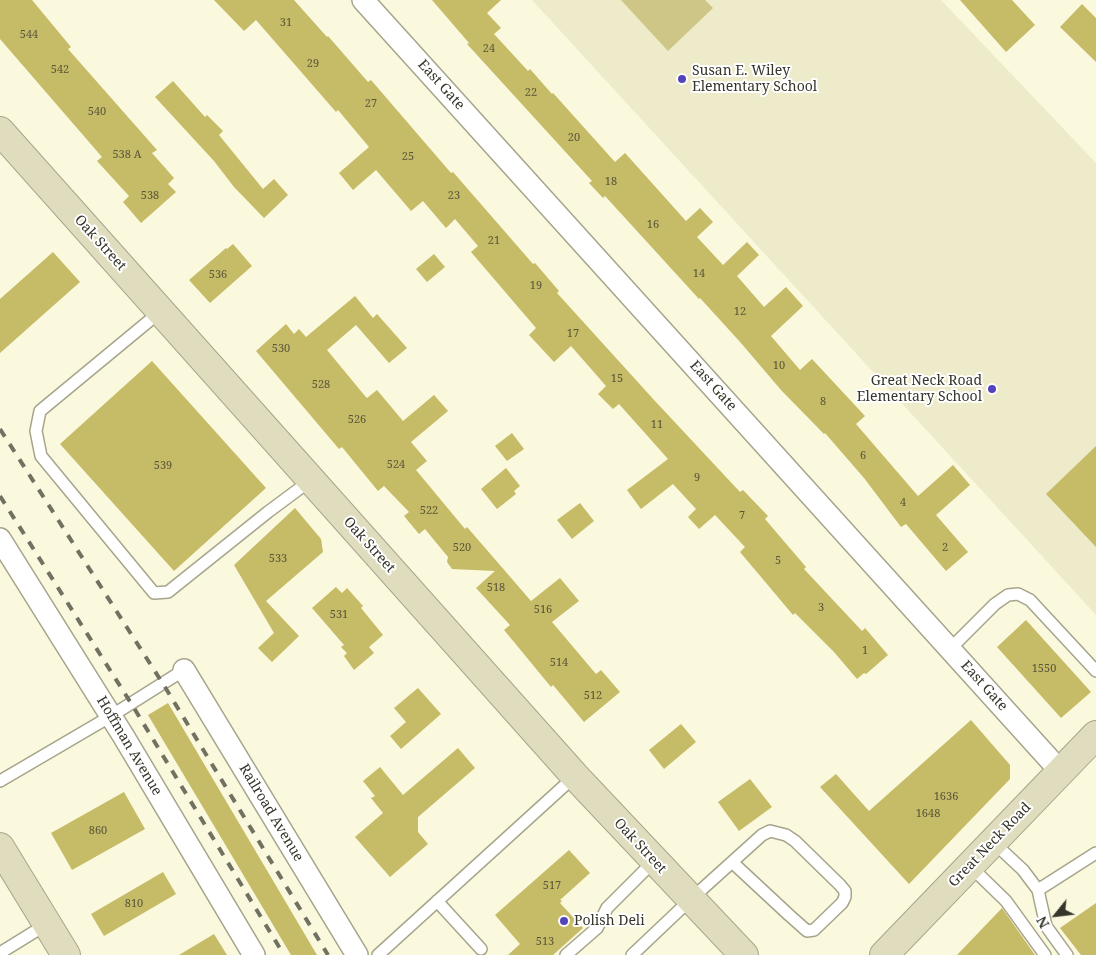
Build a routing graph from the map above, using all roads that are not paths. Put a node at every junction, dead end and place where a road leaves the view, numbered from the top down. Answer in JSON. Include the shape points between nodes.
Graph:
{"nodes":[{"id":1,"x":363,"y":0,"type":"edge"},
{"id":2,"x":0,"y":131,"type":"edge"},
{"id":3,"x":161,"y":311,"type":"junction"},
{"id":4,"x":311,"y":480,"type":"junction"},
{"id":5,"x":0,"y":539,"type":"edge"},
{"id":6,"x":950,"y":648,"type":"junction"},
{"id":7,"x":184,"y":670,"type":"joint"},
{"id":8,"x":1096,"y":670,"type":"edge"},
{"id":9,"x":111,"y":716,"type":"junction"},
{"id":10,"x":1096,"y":736,"type":"edge"},
{"id":11,"x":1062,"y":772,"type":"junction"},
{"id":12,"x":575,"y":776,"type":"junction"},
{"id":13,"x":0,"y":781,"type":"edge"},
{"id":14,"x":993,"y":842,"type":"junction"},
{"id":15,"x":0,"y":847,"type":"edge"},
{"id":16,"x":1096,"y":853,"type":"edge"},
{"id":17,"x":654,"y":861,"type":"junction"},
{"id":18,"x":732,"y":862,"type":"junction"},
{"id":19,"x":970,"y":866,"type":"junction"},
{"id":20,"x":1038,"y":890,"type":"junction"},
{"id":21,"x":690,"y":900,"type":"junction"},
{"id":22,"x":437,"y":901,"type":"junction"},
{"id":23,"x":47,"y":924,"type":"junction"},
{"id":24,"x":481,"y":949,"type":"dead end"},
{"id":25,"x":0,"y":953,"type":"edge"},
{"id":26,"x":66,"y":955,"type":"edge"},
{"id":27,"x":254,"y":955,"type":"edge"},
{"id":28,"x":357,"y":955,"type":"edge"},
{"id":29,"x":378,"y":955,"type":"edge"},
{"id":30,"x":566,"y":955,"type":"edge"},
{"id":31,"x":632,"y":955,"type":"edge"},
{"id":32,"x":744,"y":955,"type":"edge"},
{"id":33,"x":884,"y":955,"type":"edge"},
{"id":34,"x":1045,"y":955,"type":"edge"},
{"id":35,"x":1067,"y":955,"type":"edge"}],
"edges":[{"from":1,"to":6,"type":"street","name":"East Gate"},
{"from":2,"to":3,"type":"main road","name":"Oak Street"},
{"from":3,"to":4,"type":"main road","name":"Oak Street"},
{"from":3,"to":4,"type":"lane","via":[[40,412],[36,432],[41,456],[154,593],[168,592]]},
{"from":4,"to":12,"type":"main road","name":"Oak Street"},
{"from":5,"to":9,"type":"street","name":"Hoffman Avenue"},
{"from":6,"to":8,"type":"lane","via":[[995,604],[1008,595],[1018,594],[1030,600]]},
{"from":6,"to":11,"type":"street","name":"East Gate"},
{"from":7,"to":9,"type":"lane"},
{"from":7,"to":28,"type":"street","name":"Railroad Avenue"},
{"from":9,"to":13,"type":"lane"},
{"from":9,"to":27,"type":"street","name":"Hoffman Avenue"},
{"from":10,"to":11,"type":"main road","name":"Great Neck Road"},
{"from":11,"to":14,"type":"main road","name":"Great Neck Road"},
{"from":12,"to":17,"type":"main road","name":"Oak Street"},
{"from":12,"to":22,"type":"lane"},
{"from":14,"to":19,"type":"main road","name":"Great Neck Road"},
{"from":14,"to":20,"type":"lane","via":[[1023,870]]},
{"from":15,"to":23,"type":"main road"},
{"from":16,"to":20,"type":"lane"},
{"from":17,"to":21,"type":"main road","name":"Oak Street"},
{"from":17,"to":30,"type":"lane","via":[[608,908],[597,928]]},
{"from":18,"to":18,"type":"lane","via":[[762,835],[778,832],[802,847],[840,885],[845,897],[814,930],[808,931]]},
{"from":18,"to":21,"type":"lane"},
{"from":19,"to":33,"type":"main road","name":"Great Neck Road"},
{"from":19,"to":34,"type":"lane","via":[[1006,901]]},
{"from":20,"to":35,"type":"lane","via":[[1046,926]]},
{"from":21,"to":31,"type":"lane"},
{"from":21,"to":32,"type":"main road","name":"Oak Street"},
{"from":22,"to":24,"type":"lane"},
{"from":22,"to":29,"type":"lane"},
{"from":23,"to":25,"type":"lane"},
{"from":23,"to":26,"type":"main road"}]}
